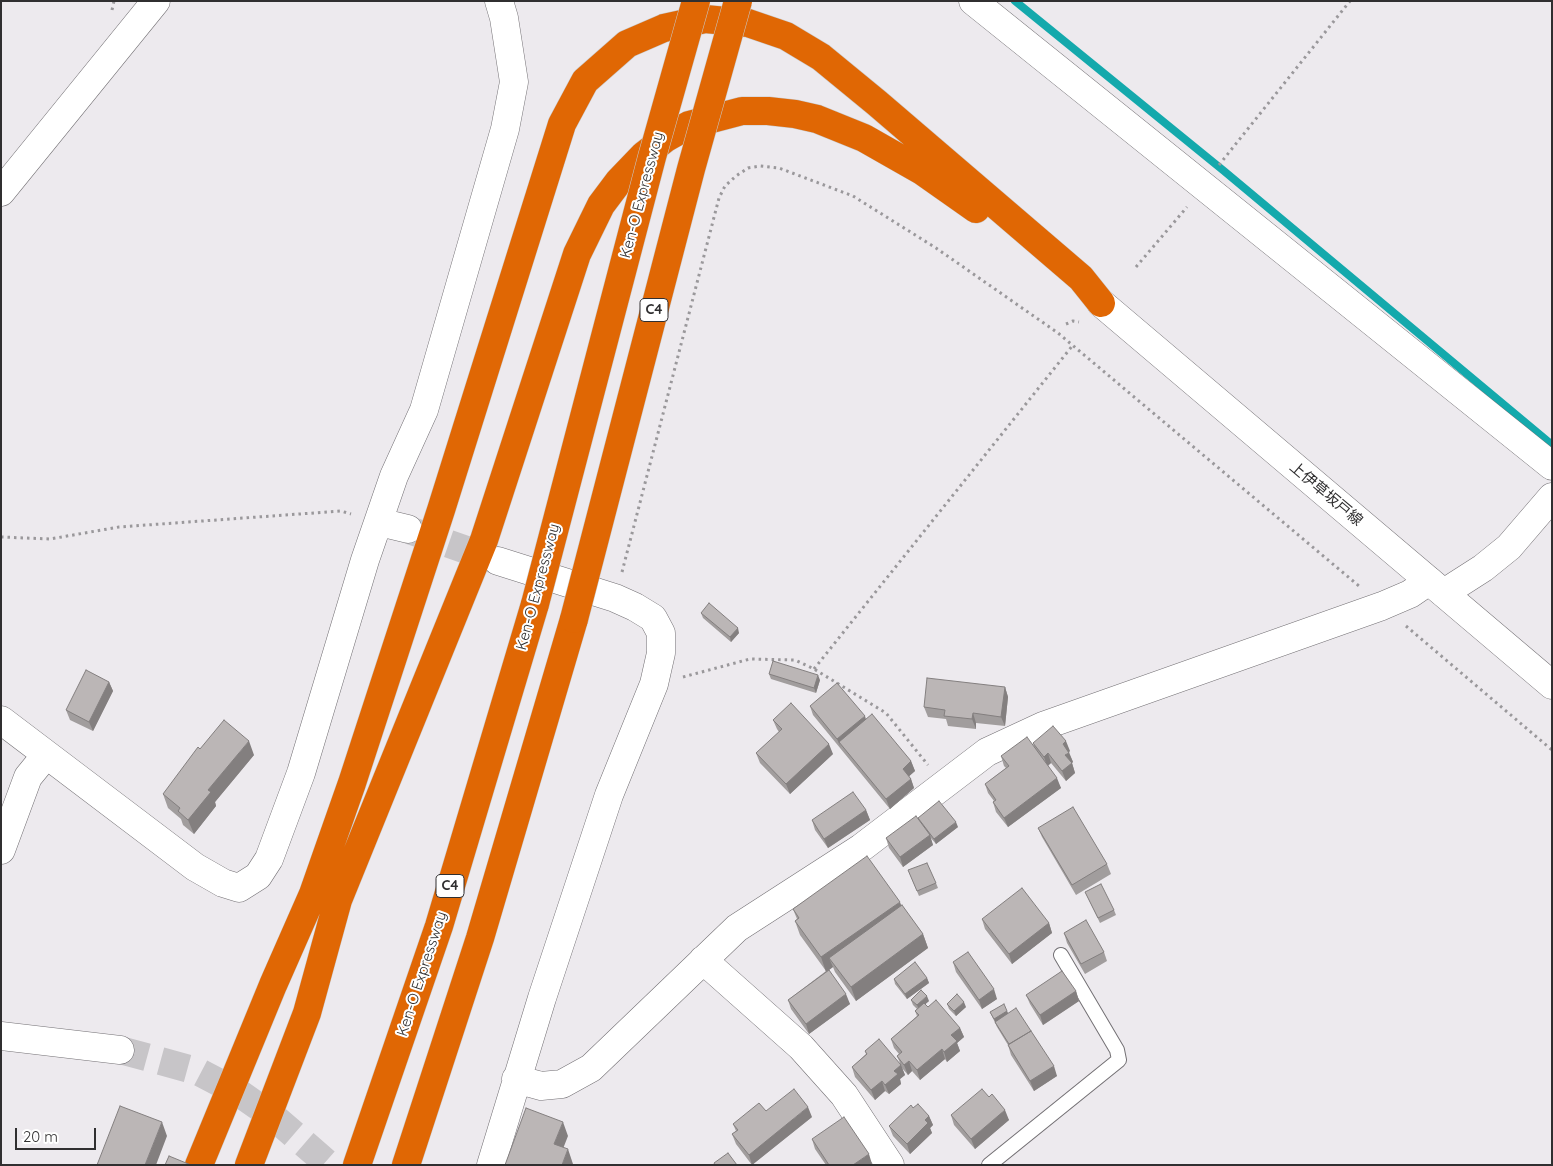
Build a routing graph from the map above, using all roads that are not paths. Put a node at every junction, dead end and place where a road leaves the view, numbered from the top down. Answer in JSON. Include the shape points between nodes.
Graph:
{"nodes":[{"id":1,"x":156,"y":1,"type":"edge"},
{"id":2,"x":499,"y":1,"type":"edge"},
{"id":3,"x":696,"y":1,"type":"edge"},
{"id":4,"x":738,"y":1,"type":"edge"},
{"id":5,"x":974,"y":1,"type":"edge"},
{"id":6,"x":1,"y":192,"type":"edge"},
{"id":7,"x":1101,"y":303,"type":"junction"},
{"id":8,"x":1552,"y":466,"type":"edge"},
{"id":9,"x":1552,"y":497,"type":"edge"},
{"id":10,"x":379,"y":522,"type":"junction"},
{"id":11,"x":408,"y":530,"type":"tunnel mouth"},
{"id":12,"x":498,"y":561,"type":"tunnel mouth"},
{"id":13,"x":1437,"y":587,"type":"junction"},
{"id":14,"x":1552,"y":685,"type":"edge"},
{"id":15,"x":1,"y":720,"type":"edge"},
{"id":16,"x":46,"y":755,"type":"junction"},
{"id":17,"x":1,"y":850,"type":"edge"},
{"id":18,"x":1061,"y":955,"type":"dead end"},
{"id":19,"x":703,"y":960,"type":"junction"},
{"id":20,"x":1,"y":1036,"type":"edge"},
{"id":21,"x":120,"y":1050,"type":"tunnel mouth"},
{"id":22,"x":516,"y":1079,"type":"junction"},
{"id":23,"x":199,"y":1165,"type":"edge"},
{"id":24,"x":249,"y":1165,"type":"edge"},
{"id":25,"x":357,"y":1165,"type":"edge"},
{"id":26,"x":406,"y":1165,"type":"edge"},
{"id":27,"x":492,"y":1165,"type":"edge"},
{"id":28,"x":890,"y":1165,"type":"edge"},
{"id":29,"x":988,"y":1165,"type":"edge"}],
"edges":[{"from":1,"to":6,"type":"street"},
{"from":2,"to":10,"type":"street","via":[[514,82],[505,129],[424,410],[394,476]]},
{"from":3,"to":25,"type":"highway","name":"Ken-O Expressway","number":"C4","bridge":true,"via":[[535,604],[439,926]]},
{"from":4,"to":26,"type":"highway","number":"C4","bridge":true,"via":[[574,619],[480,938]]},
{"from":5,"to":8,"type":"street"},
{"from":7,"to":13,"type":"street","name":"上伊草坂戸線"},
{"from":7,"to":23,"type":"highway","via":[[1081,278],[876,103],[821,57],[786,36],[748,23],[705,19],[664,28],[627,44],[585,81],[562,124],[441,510],[314,894]]},
{"from":7,"to":24,"type":"highway","via":[[1076,289],[1007,232],[922,171],[864,138],[816,119],[795,114],[742,111],[689,125],[644,155],[618,181],[601,205],[577,254],[484,540],[338,900],[307,1013]]},
{"from":9,"to":13,"type":"street","via":[[1509,547],[1483,568]]},
{"from":10,"to":11,"type":"street"},
{"from":10,"to":16,"type":"street","via":[[364,560],[301,773],[269,859],[258,876],[240,888],[223,883],[195,867]]},
{"from":12,"to":22,"type":"street","via":[[635,607],[653,618],[661,633],[661,653],[654,684],[609,795]]},
{"from":13,"to":14,"type":"street","name":"上伊草坂戸線"},
{"from":13,"to":19,"type":"street","via":[[1043,726],[987,752],[861,848],[737,928]]},
{"from":15,"to":16,"type":"street"},
{"from":16,"to":17,"type":"street","via":[[28,777]]},
{"from":18,"to":29,"type":"lane","via":[[1117,1050],[1119,1060]]},
{"from":19,"to":22,"type":"street","via":[[591,1068],[562,1084],[541,1086]]},
{"from":19,"to":28,"type":"street","via":[[801,1047],[844,1095]]},
{"from":20,"to":21,"type":"street"},
{"from":22,"to":27,"type":"street"}]}
